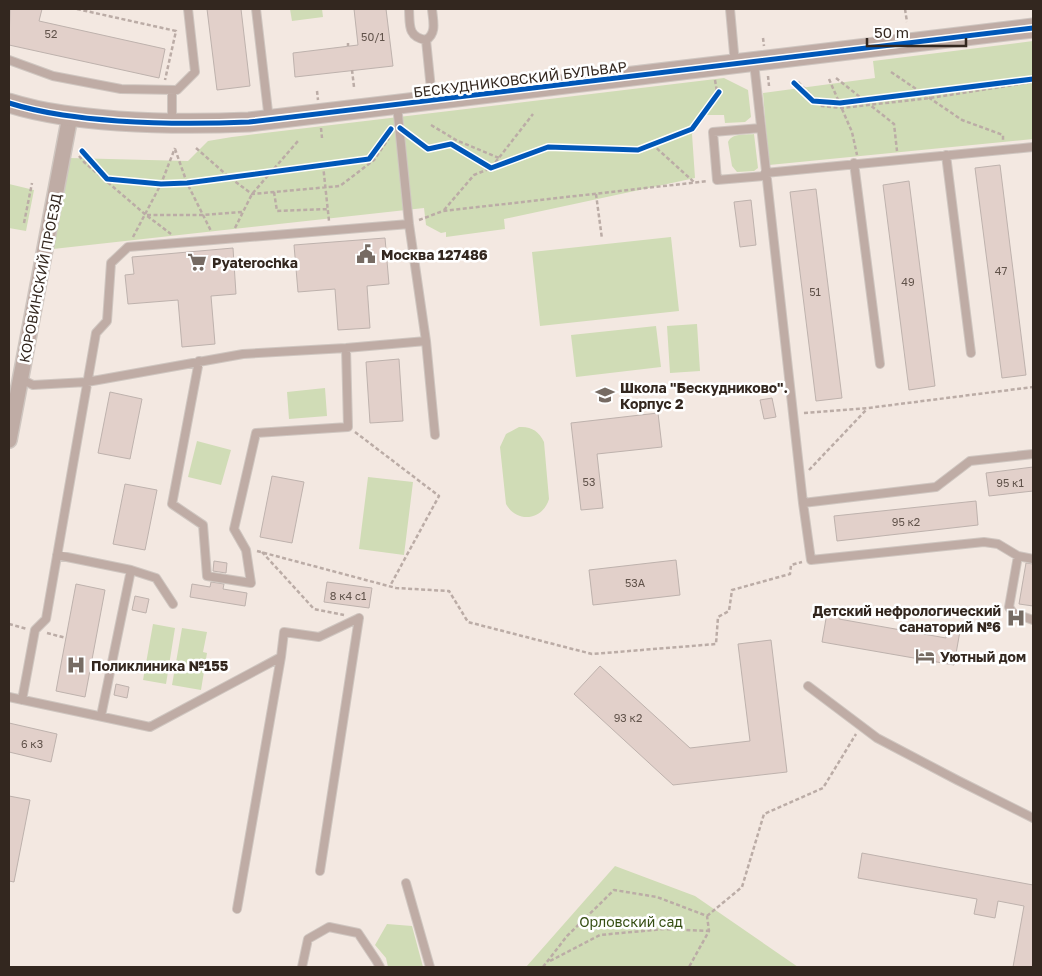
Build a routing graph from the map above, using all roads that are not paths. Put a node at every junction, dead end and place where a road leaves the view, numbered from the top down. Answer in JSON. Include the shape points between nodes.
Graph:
{"nodes":[{"id":1,"x":188,"y":9,"type":"edge"},
{"id":2,"x":256,"y":9,"type":"edge"},
{"id":3,"x":408,"y":9,"type":"edge"},
{"id":4,"x":432,"y":9,"type":"edge"},
{"id":5,"x":730,"y":9,"type":"edge"},
{"id":6,"x":1033,"y":28,"type":"edge"},
{"id":7,"x":426,"y":40,"type":"junction"},
{"id":8,"x":9,"y":60,"type":"edge"},
{"id":9,"x":735,"y":64,"type":"junction"},
{"id":10,"x":760,"y":67,"type":"junction"},
{"id":11,"x":172,"y":91,"type":"junction"},
{"id":12,"x":432,"y":101,"type":"junction"},
{"id":13,"x":9,"y":102,"type":"edge"},
{"id":14,"x":397,"y":105,"type":"junction"},
{"id":15,"x":70,"y":116,"type":"junction"},
{"id":16,"x":269,"y":120,"type":"junction"},
{"id":17,"x":172,"y":123,"type":"junction"},
{"id":18,"x":760,"y":128,"type":"junction"},
{"id":19,"x":1033,"y":147,"type":"edge"},
{"id":20,"x":946,"y":155,"type":"junction"},
{"id":21,"x":856,"y":163,"type":"junction"},
{"id":22,"x":765,"y":174,"type":"junction"},
{"id":23,"x":409,"y":224,"type":"junction"},
{"id":24,"x":426,"y":341,"type":"junction"},
{"id":25,"x":346,"y":348,"type":"junction"},
{"id":26,"x":970,"y":353,"type":"dead end"},
{"id":27,"x":199,"y":361,"type":"junction"},
{"id":28,"x":880,"y":364,"type":"dead end"},
{"id":29,"x":21,"y":379,"type":"junction"},
{"id":30,"x":87,"y":382,"type":"junction"},
{"id":31,"x":435,"y":435,"type":"dead end"},
{"id":32,"x":9,"y":440,"type":"edge"},
{"id":33,"x":1033,"y":454,"type":"edge"},
{"id":34,"x":803,"y":503,"type":"junction"},
{"id":35,"x":57,"y":555,"type":"junction"},
{"id":36,"x":1018,"y":556,"type":"junction"},
{"id":37,"x":1033,"y":559,"type":"edge"},
{"id":38,"x":131,"y":570,"type":"junction"},
{"id":39,"x":173,"y":604,"type":"dead end"},
{"id":40,"x":1033,"y":620,"type":"edge"},
{"id":41,"x":281,"y":657,"type":"junction"},
{"id":42,"x":808,"y":686,"type":"dead end"},
{"id":43,"x":9,"y":697,"type":"edge"},
{"id":44,"x":22,"y":700,"type":"junction"},
{"id":45,"x":101,"y":716,"type":"junction"},
{"id":46,"x":1033,"y":818,"type":"edge"},
{"id":47,"x":320,"y":871,"type":"dead end"},
{"id":48,"x":406,"y":884,"type":"dead end"},
{"id":49,"x":237,"y":909,"type":"dead end"},
{"id":50,"x":302,"y":967,"type":"edge"},
{"id":51,"x":380,"y":967,"type":"edge"},
{"id":52,"x":430,"y":967,"type":"edge"}],
"edges":[{"from":1,"to":11,"type":"lane","via":[[195,72]]},
{"from":2,"to":16,"type":"lane"},
{"from":3,"to":7,"type":"lane","via":[[411,32],[417,39]]},
{"from":4,"to":7,"type":"lane","via":[[434,29]]},
{"from":5,"to":9,"type":"lane"},
{"from":6,"to":10,"type":"street","name":"БЕСКУДНИКОВСКИЙ БУЛЬВАР"},
{"from":7,"to":12,"type":"lane"},
{"from":8,"to":11,"type":"lane","via":[[53,76],[121,89]]},
{"from":9,"to":10,"type":"street","name":"БЕСКУДНИКОВСКИЙ БУЛЬВАР"},
{"from":9,"to":12,"type":"street","name":"БЕСКУДНИКОВСКИЙ БУЛЬВАР"},
{"from":10,"to":18,"type":"lane"},
{"from":11,"to":17,"type":"lane"},
{"from":12,"to":14,"type":"street","name":"БЕСКУДНИКОВСКИЙ БУЛЬВАР"},
{"from":13,"to":15,"type":"street","name":"БЕСКУДНИКОВСКИЙ БУЛЬВАР"},
{"from":14,"to":16,"type":"street","name":"БЕСКУДНИКОВСКИЙ БУЛЬВАР"},
{"from":14,"to":23,"type":"lane"},
{"from":15,"to":17,"type":"street","name":"БЕСКУДНИКОВСКИЙ БУЛЬВАР"},
{"from":15,"to":29,"type":"street","name":"КОРОВИНСКИЙ ПРОЕЗД"},
{"from":16,"to":17,"type":"street","name":"БЕСКУДНИКОВСКИЙ БУЛЬВАР"},
{"from":18,"to":22,"type":"lane"},
{"from":18,"to":22,"type":"lane","via":[[712,132],[717,180]]},
{"from":19,"to":20,"type":"lane"},
{"from":20,"to":21,"type":"lane"},
{"from":20,"to":26,"type":"lane"},
{"from":21,"to":22,"type":"lane"},
{"from":21,"to":28,"type":"lane"},
{"from":22,"to":34,"type":"lane"},
{"from":23,"to":24,"type":"lane"},
{"from":23,"to":30,"type":"lane","via":[[128,247],[111,263],[107,321],[96,332]]},
{"from":24,"to":25,"type":"lane"},
{"from":24,"to":31,"type":"lane"},
{"from":25,"to":27,"type":"lane","via":[[243,354]]},
{"from":25,"to":27,"type":"lane","via":[[348,427],[256,433],[234,529],[246,550],[251,583],[207,576],[203,525],[172,504]]},
{"from":27,"to":30,"type":"lane"},
{"from":29,"to":30,"type":"lane","via":[[33,384]]},
{"from":29,"to":32,"type":"street","name":"КОРОВИНСКИЙ ПРОЕЗД"},
{"from":30,"to":35,"type":"lane"},
{"from":33,"to":34,"type":"lane","via":[[970,462],[936,487]]},
{"from":34,"to":36,"type":"lane","via":[[811,560],[984,542],[998,544]]},
{"from":35,"to":38,"type":"lane"},
{"from":35,"to":44,"type":"lane","via":[[46,618],[34,630]]},
{"from":36,"to":37,"type":"lane"},
{"from":36,"to":40,"type":"lane","via":[[1010,607],[1013,613]]},
{"from":38,"to":39,"type":"lane","via":[[156,578]]},
{"from":38,"to":45,"type":"lane"},
{"from":41,"to":45,"type":"lane","via":[[150,727]]},
{"from":41,"to":47,"type":"lane","via":[[284,632],[319,637],[359,618]]},
{"from":41,"to":49,"type":"lane"},
{"from":42,"to":46,"type":"lane","via":[[877,738]]},
{"from":43,"to":44,"type":"lane"},
{"from":44,"to":45,"type":"lane"},
{"from":48,"to":52,"type":"lane"},
{"from":50,"to":51,"type":"lane","via":[[308,939],[329,927],[358,933]]}]}
